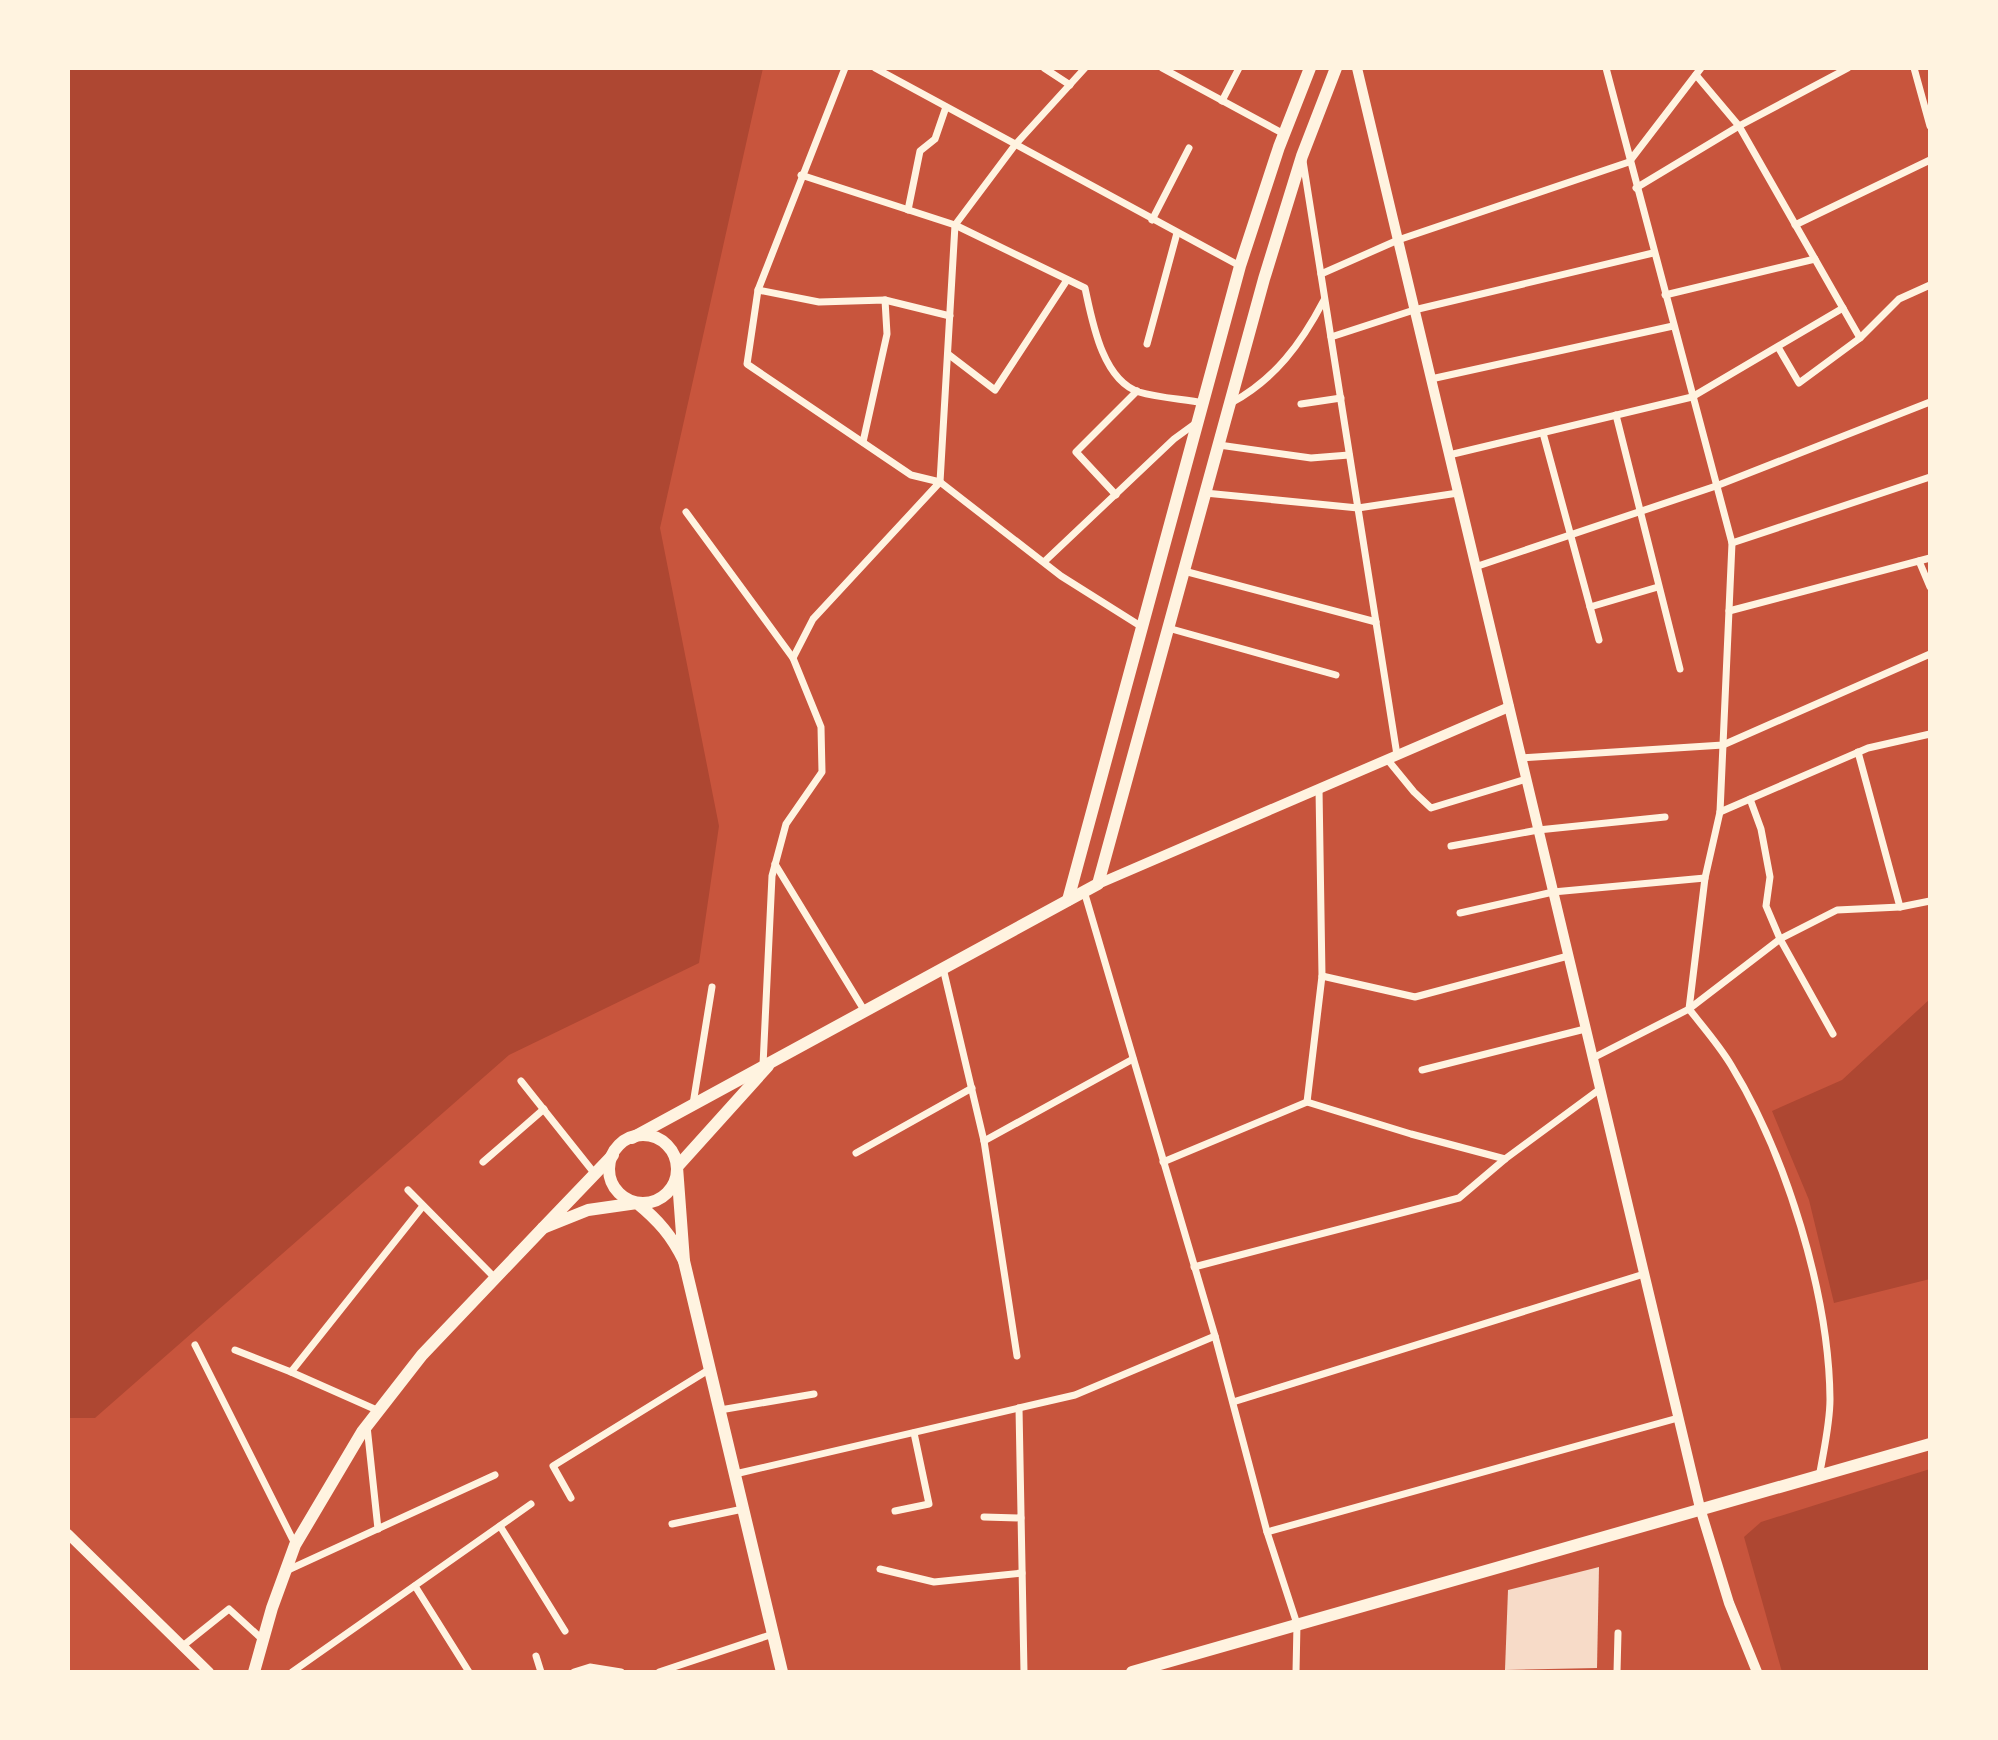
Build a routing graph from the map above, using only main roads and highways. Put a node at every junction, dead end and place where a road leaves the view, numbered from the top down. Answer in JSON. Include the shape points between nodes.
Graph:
{"nodes":[{"id":1,"x":1310,"y":68,"type":"edge"},
{"id":2,"x":1336,"y":68,"type":"edge"},
{"id":3,"x":1253,"y":227,"type":"junction"},
{"id":4,"x":1277,"y":236,"type":"junction"},
{"id":5,"x":1068,"y":900,"type":"junction"},
{"id":6,"x":775,"y":1058,"type":"junction"},
{"id":7,"x":632,"y":1138,"type":"junction"},
{"id":8,"x":613,"y":1155,"type":"junction"},
{"id":9,"x":677,"y":1167,"type":"junction"},
{"id":10,"x":636,"y":1203,"type":"junction"},
{"id":11,"x":543,"y":1228,"type":"junction"},
{"id":12,"x":684,"y":1261,"type":"junction"},
{"id":13,"x":1930,"y":1444,"type":"edge"},
{"id":14,"x":1136,"y":1671,"type":"edge"},
{"id":15,"x":254,"y":1672,"type":"edge"},
{"id":16,"x":782,"y":1672,"type":"edge"}],
"edges":[{"from":1,"to":3,"type":"main road"},
{"from":2,"to":4,"type":"main road"},
{"from":3,"to":4,"type":"main road"},
{"from":3,"to":5,"type":"main road"},
{"from":4,"to":5,"type":"main road","via":[[1098,884]]},
{"from":5,"to":6,"type":"main road"},
{"from":6,"to":7,"type":"main road"},
{"from":6,"to":9,"type":"main road"},
{"from":7,"to":8,"type":"main road"},
{"from":7,"to":9,"type":"main road","via":[[649,1136],[665,1144]]},
{"from":8,"to":10,"type":"main road","via":[[610,1172],[615,1188]]},
{"from":8,"to":11,"type":"main road"},
{"from":9,"to":10,"type":"main road","via":[[668,1192],[654,1201]]},
{"from":9,"to":12,"type":"main road"},
{"from":10,"to":11,"type":"main road","via":[[588,1210]]},
{"from":10,"to":12,"type":"main road","via":[[673,1238]]},
{"from":11,"to":15,"type":"main road","via":[[422,1355],[367,1426],[295,1545]]},
{"from":12,"to":16,"type":"main road"},
{"from":13,"to":14,"type":"main road"}]}
